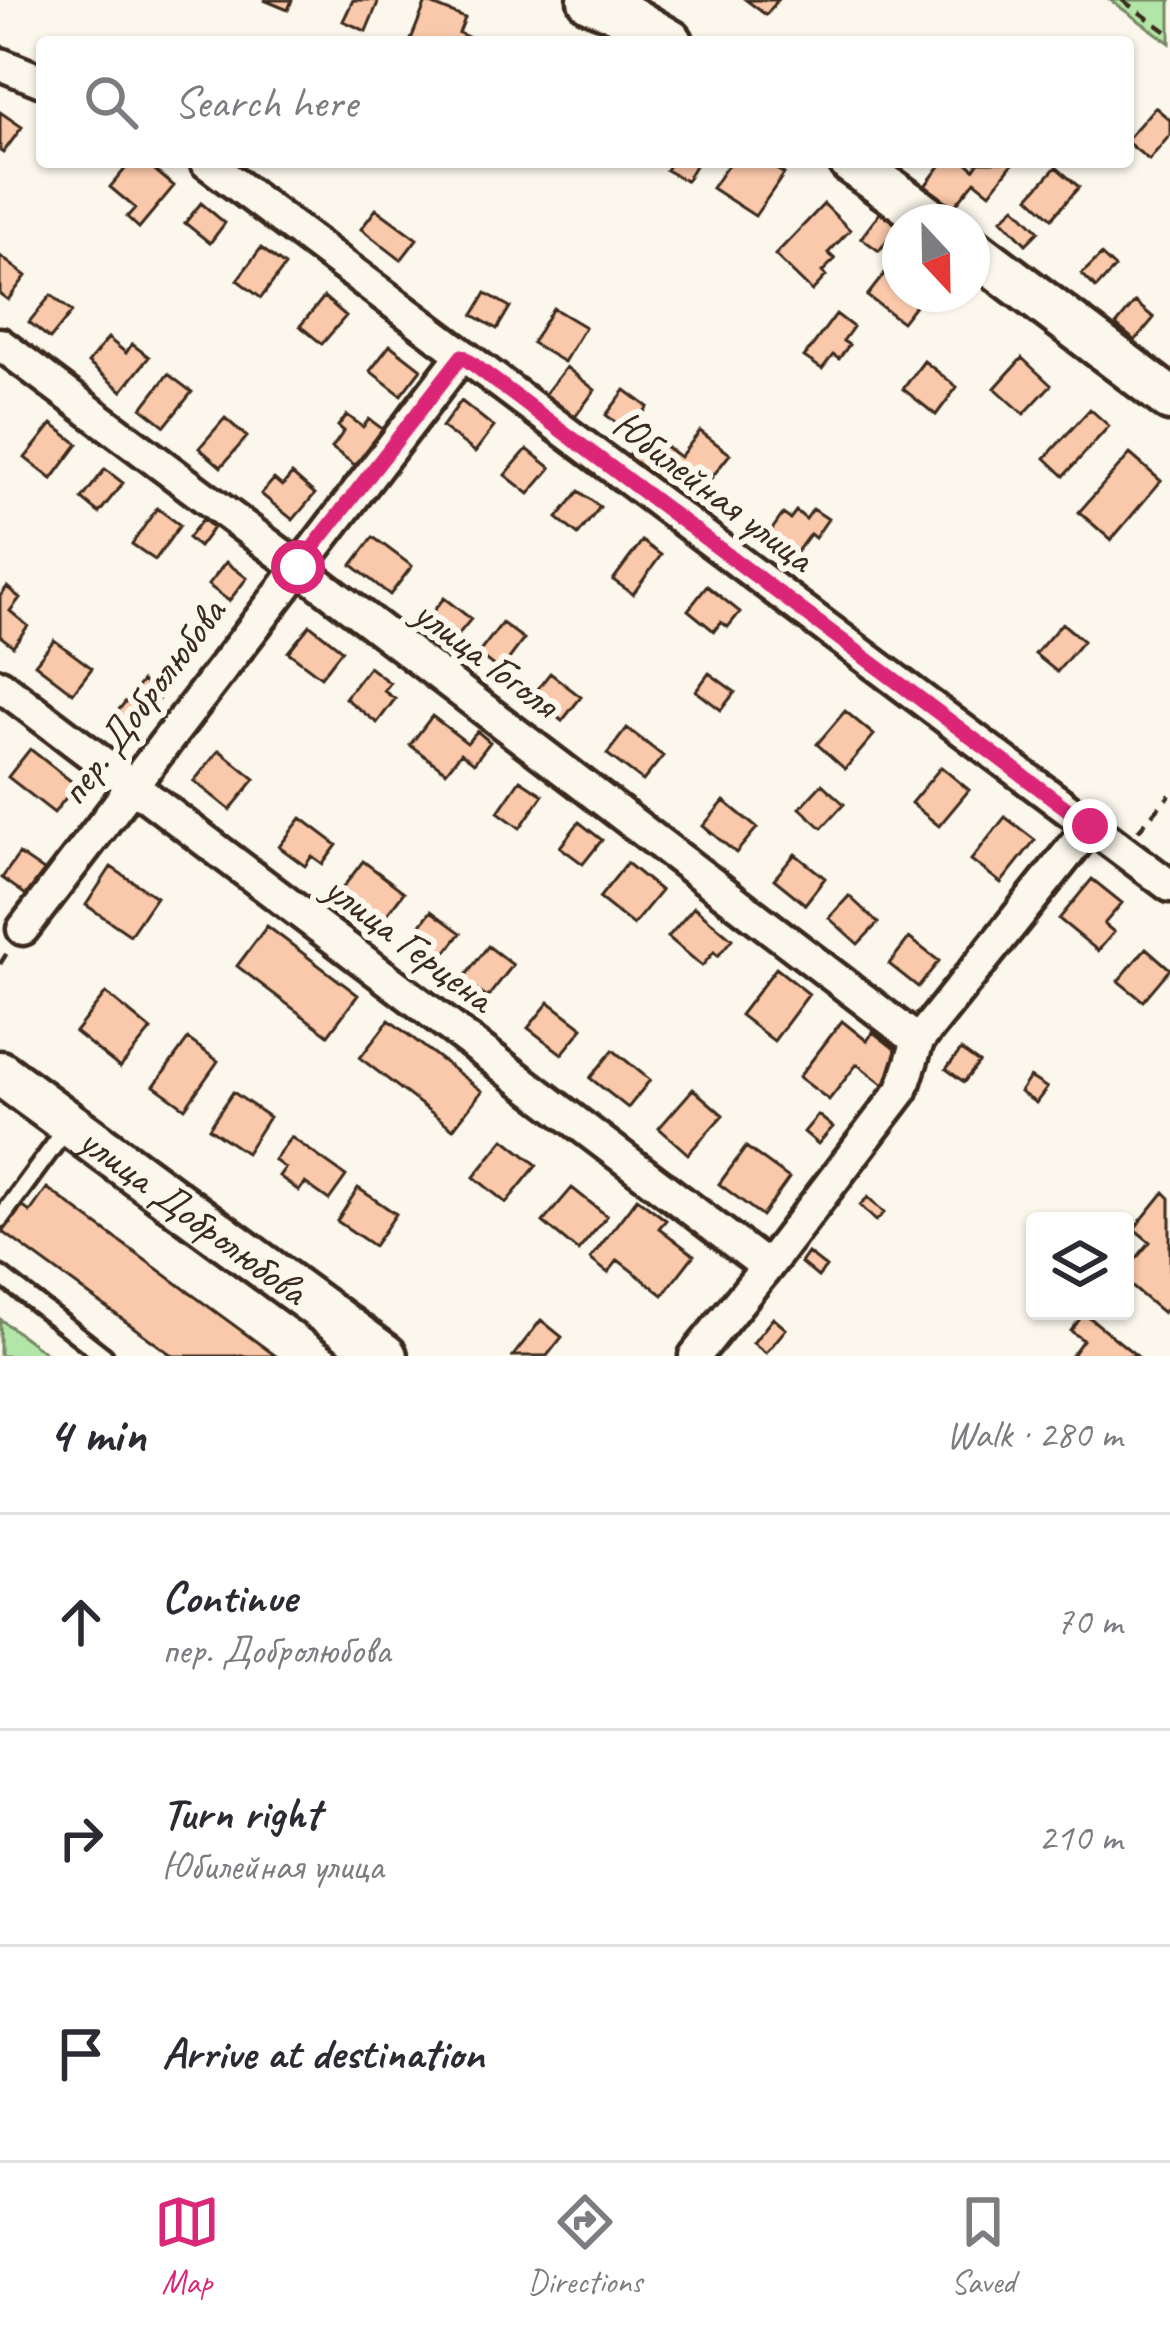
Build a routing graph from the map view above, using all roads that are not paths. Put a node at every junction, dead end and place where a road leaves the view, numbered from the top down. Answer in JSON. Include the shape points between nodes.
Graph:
{"nodes":[{"id":1,"x":590,"y":0,"type":"edge"},
{"id":2,"x":661,"y":36,"type":"edge"},
{"id":3,"x":0,"y":64,"type":"edge"},
{"id":4,"x":36,"y":79,"type":"edge"},
{"id":5,"x":214,"y":168,"type":"edge"},
{"id":6,"x":858,"y":168,"type":"edge"},
{"id":7,"x":909,"y":204,"type":"edge"},
{"id":8,"x":990,"y":262,"type":"edge"},
{"id":9,"x":0,"y":344,"type":"edge"},
{"id":10,"x":462,"y":356,"type":"junction"},
{"id":11,"x":1167,"y":389,"type":"edge"},
{"id":12,"x":298,"y":567,"type":"junction"},
{"id":13,"x":0,"y":685,"type":"edge"},
{"id":14,"x":132,"y":785,"type":"junction"},
{"id":15,"x":1090,"y":826,"type":"junction"},
{"id":16,"x":1170,"y":886,"type":"edge"},
{"id":17,"x":23,"y":929,"type":"dead end"},
{"id":18,"x":918,"y":1041,"type":"junction"},
{"id":19,"x":0,"y":1073,"type":"edge"},
{"id":20,"x":69,"y":1125,"type":"junction"},
{"id":21,"x":0,"y":1219,"type":"edge"},
{"id":22,"x":767,"y":1268,"type":"junction"},
{"id":23,"x":0,"y":1276,"type":"edge"},
{"id":24,"x":104,"y":1356,"type":"edge"},
{"id":25,"x":385,"y":1356,"type":"edge"},
{"id":26,"x":695,"y":1356,"type":"edge"}],
"edges":[{"from":1,"to":2,"type":"street"},
{"from":3,"to":4,"type":"street"},
{"from":5,"to":10,"type":"street","name":"Юбилейная улица"},
{"from":6,"to":7,"type":"street"},
{"from":8,"to":11,"type":"street"},
{"from":9,"to":12,"type":"street","name":"улица Гоголя"},
{"from":10,"to":12,"type":"street","name":"пер. Добролюбова"},
{"from":10,"to":15,"type":"street","name":"Юбилейная улица"},
{"from":12,"to":14,"type":"street","name":"пер. Добролюбова"},
{"from":12,"to":18,"type":"street","name":"улица Гоголя"},
{"from":13,"to":14,"type":"street","name":"улица Герцена"},
{"from":14,"to":17,"type":"street","name":"пер. Добролюбова"},
{"from":14,"to":22,"type":"street","name":"улица Герцена"},
{"from":15,"to":16,"type":"street","name":"Юбилейная улица"},
{"from":15,"to":18,"type":"street"},
{"from":18,"to":22,"type":"street","via":[[902,1090]]},
{"from":19,"to":20,"type":"street","name":"улица Добролюбова"},
{"from":20,"to":21,"type":"lane"},
{"from":20,"to":25,"type":"street","name":"улица Добролюбова"},
{"from":22,"to":26,"type":"street"},
{"from":23,"to":24,"type":"lane"}]}
